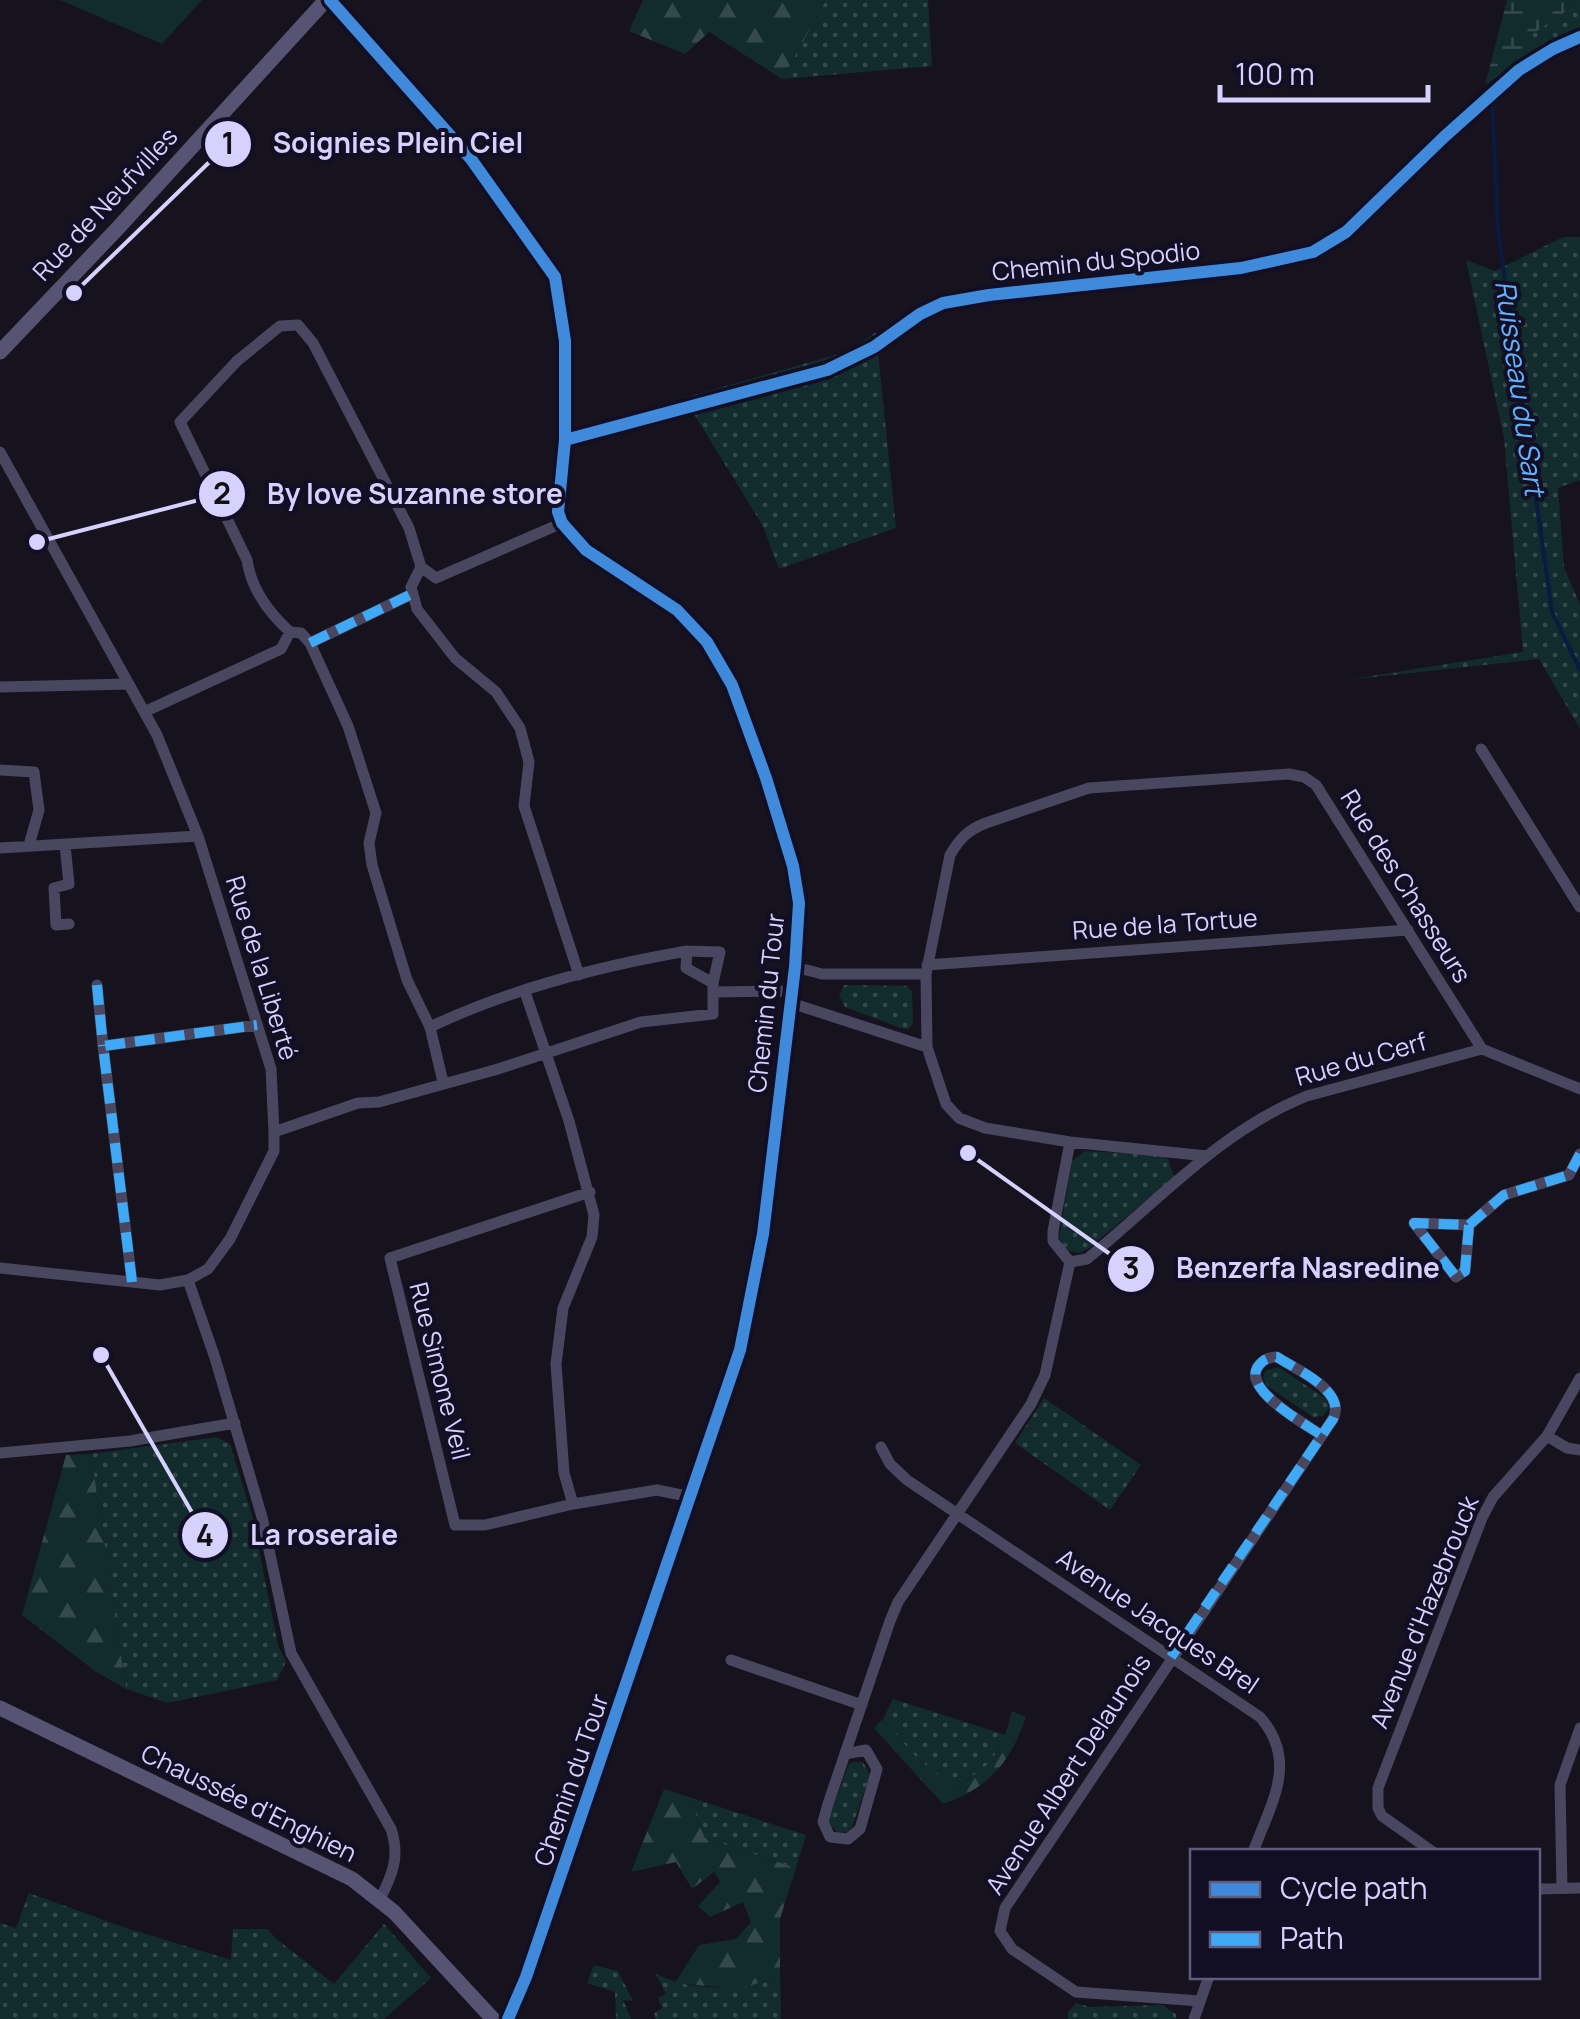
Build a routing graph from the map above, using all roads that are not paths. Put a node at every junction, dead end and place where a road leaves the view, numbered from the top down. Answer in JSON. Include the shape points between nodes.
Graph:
{"nodes":[{"id":1,"x":328,"y":0,"type":"edge"},
{"id":2,"x":1580,"y":37,"type":"edge"},
{"id":3,"x":0,"y":352,"type":"edge"},
{"id":4,"x":565,"y":440,"type":"junction"},
{"id":5,"x":0,"y":452,"type":"edge"},
{"id":6,"x":562,"y":523,"type":"junction"},
{"id":7,"x":421,"y":568,"type":"junction"},
{"id":8,"x":412,"y":594,"type":"junction"},
{"id":9,"x":300,"y":636,"type":"junction"},
{"id":10,"x":129,"y":684,"type":"junction"},
{"id":11,"x":0,"y":687,"type":"edge"},
{"id":12,"x":144,"y":712,"type":"junction"},
{"id":13,"x":1481,"y":749,"type":"dead end"},
{"id":14,"x":0,"y":770,"type":"edge"},
{"id":15,"x":198,"y":836,"type":"junction"},
{"id":16,"x":29,"y":845,"type":"junction"},
{"id":17,"x":64,"y":845,"type":"junction"},
{"id":18,"x":0,"y":848,"type":"edge"},
{"id":19,"x":1580,"y":907,"type":"edge"},
{"id":20,"x":69,"y":924,"type":"dead end"},
{"id":21,"x":1408,"y":930,"type":"junction"},
{"id":22,"x":687,"y":951,"type":"junction"},
{"id":23,"x":795,"y":967,"type":"junction"},
{"id":24,"x":926,"y":970,"type":"junction"},
{"id":25,"x":579,"y":975,"type":"junction"},
{"id":26,"x":97,"y":986,"type":"dead end"},
{"id":27,"x":713,"y":987,"type":"junction"},
{"id":28,"x":524,"y":992,"type":"junction"},
{"id":29,"x":792,"y":997,"type":"junction"},
{"id":30,"x":257,"y":1025,"type":"junction"},
{"id":31,"x":430,"y":1027,"type":"junction"},
{"id":32,"x":103,"y":1046,"type":"junction"},
{"id":33,"x":927,"y":1047,"type":"junction"},
{"id":34,"x":1482,"y":1049,"type":"junction"},
{"id":35,"x":546,"y":1052,"type":"junction"},
{"id":36,"x":444,"y":1082,"type":"junction"},
{"id":37,"x":1580,"y":1089,"type":"edge"},
{"id":38,"x":274,"y":1132,"type":"junction"},
{"id":39,"x":1070,"y":1142,"type":"junction"},
{"id":40,"x":1580,"y":1154,"type":"edge"},
{"id":41,"x":1207,"y":1156,"type":"junction"},
{"id":42,"x":590,"y":1192,"type":"junction"},
{"id":43,"x":1468,"y":1225,"type":"junction"},
{"id":44,"x":1070,"y":1262,"type":"junction"},
{"id":45,"x":0,"y":1268,"type":"edge"},
{"id":46,"x":188,"y":1280,"type":"junction"},
{"id":47,"x":132,"y":1282,"type":"junction"},
{"id":48,"x":1580,"y":1378,"type":"edge"},
{"id":49,"x":235,"y":1423,"type":"junction"},
{"id":50,"x":1321,"y":1435,"type":"junction"},
{"id":51,"x":1547,"y":1436,"type":"junction"},
{"id":52,"x":881,"y":1448,"type":"dead end"},
{"id":53,"x":1580,"y":1450,"type":"edge"},
{"id":54,"x":0,"y":1453,"type":"edge"},
{"id":55,"x":690,"y":1498,"type":"junction"},
{"id":56,"x":573,"y":1504,"type":"junction"},
{"id":57,"x":958,"y":1515,"type":"junction"},
{"id":58,"x":1171,"y":1658,"type":"junction"},
{"id":59,"x":731,"y":1660,"type":"dead end"},
{"id":60,"x":862,"y":1704,"type":"junction"},
{"id":61,"x":0,"y":1708,"type":"edge"},
{"id":62,"x":1580,"y":1728,"type":"edge"},
{"id":63,"x":845,"y":1754,"type":"junction"},
{"id":64,"x":1253,"y":1849,"type":"edge"},
{"id":65,"x":1428,"y":1849,"type":"edge"},
{"id":66,"x":1562,"y":1888,"type":"junction"},
{"id":67,"x":1580,"y":1888,"type":"edge"},
{"id":68,"x":1540,"y":1889,"type":"edge"},
{"id":69,"x":380,"y":1899,"type":"junction"},
{"id":70,"x":1207,"y":1979,"type":"edge"},
{"id":71,"x":1200,"y":2002,"type":"junction"},
{"id":72,"x":493,"y":2019,"type":"edge"},
{"id":73,"x":508,"y":2019,"type":"edge"},
{"id":74,"x":1194,"y":2019,"type":"edge"}],
"edges":[{"from":1,"to":3,"type":"main road","name":"Rue de Neufvilles"},
{"from":1,"to":4,"type":"street","via":[[471,159],[555,277],[565,341]]},
{"from":2,"to":4,"type":"street","name":"Chemin du Spodio","via":[[1519,70],[1346,232],[1312,252],[1241,268],[943,304],[827,370]]},
{"from":4,"to":6,"type":"street","via":[[557,496]]},
{"from":5,"to":10,"type":"street","name":"Rue de la Liberté"},
{"from":6,"to":7,"type":"street","via":[[436,578]]},
{"from":6,"to":23,"type":"street","name":"Chemin du Tour","via":[[586,550],[677,610],[707,642],[732,685],[794,866]]},
{"from":7,"to":8,"type":"street"},
{"from":7,"to":9,"type":"street","via":[[409,528],[313,343],[298,325],[280,326],[180,422],[258,595]]},
{"from":8,"to":9,"type":"street"},
{"from":8,"to":25,"type":"street","via":[[456,658],[496,692],[520,728],[530,762],[524,806]]},
{"from":9,"to":12,"type":"street"},
{"from":9,"to":31,"type":"street","via":[[348,726],[376,813],[372,866],[402,967]]},
{"from":10,"to":11,"type":"street"},
{"from":10,"to":12,"type":"street","name":"Rue de la Liberté"},
{"from":12,"to":15,"type":"street","name":"Rue de la Liberté"},
{"from":13,"to":19,"type":"street"},
{"from":14,"to":16,"type":"street","via":[[34,772],[40,810]]},
{"from":15,"to":17,"type":"street"},
{"from":15,"to":30,"type":"street","name":"Rue de la Liberté"},
{"from":16,"to":17,"type":"street"},
{"from":16,"to":18,"type":"street"},
{"from":17,"to":20,"type":"street","via":[[69,884],[54,888],[56,925]]},
{"from":21,"to":24,"type":"street","name":"Rue de la Tortue"},
{"from":21,"to":24,"type":"street","name":"Rue des Chasseurs","via":[[1304,776],[1089,788],[958,840]]},
{"from":21,"to":34,"type":"street","name":"Rue des Chasseurs"},
{"from":22,"to":25,"type":"street"},
{"from":22,"to":27,"type":"street","via":[[686,968]]},
{"from":22,"to":27,"type":"street","via":[[720,952]]},
{"from":23,"to":24,"type":"street","name":"Rue de la Tortue","via":[[822,974]]},
{"from":23,"to":29,"type":"street","name":"Chemin du Tour"},
{"from":24,"to":33,"type":"street","name":"Rue des Chasseurs"},
{"from":25,"to":28,"type":"street"},
{"from":26,"to":32,"type":"street"},
{"from":27,"to":29,"type":"street"},
{"from":27,"to":35,"type":"street","via":[[712,1014],[641,1022]]},
{"from":28,"to":31,"type":"street"},
{"from":28,"to":35,"type":"street"},
{"from":29,"to":33,"type":"street"},
{"from":29,"to":55,"type":"street","name":"Chemin du Tour","via":[[752,1299]]},
{"from":30,"to":32,"type":"street"},
{"from":30,"to":38,"type":"street","name":"Rue de la Liberté","via":[[272,1069]]},
{"from":31,"to":36,"type":"street"},
{"from":32,"to":47,"type":"street"},
{"from":33,"to":39,"type":"street","via":[[946,1104],[960,1118]]},
{"from":34,"to":37,"type":"street"},
{"from":34,"to":41,"type":"street","name":"Rue du Cerf","via":[[1306,1096]]},
{"from":35,"to":36,"type":"street"},
{"from":35,"to":42,"type":"street"},
{"from":36,"to":38,"type":"street"},
{"from":38,"to":46,"type":"street","name":"Rue de la Liberté","via":[[274,1152],[230,1239],[208,1269]]},
{"from":39,"to":41,"type":"street"},
{"from":39,"to":44,"type":"street","via":[[1054,1230]]},
{"from":40,"to":43,"type":"street","via":[[1568,1175],[1504,1195]]},
{"from":41,"to":44,"type":"street","name":"Rue du Cerf","via":[[1087,1259]]},
{"from":42,"to":56,"type":"street","via":[[592,1237],[563,1308],[556,1364],[564,1474]]},
{"from":42,"to":56,"type":"street","name":"Rue Simone Veil","via":[[390,1258],[455,1524],[485,1525]]},
{"from":43,"to":43,"type":"street","via":[[1465,1272],[1456,1277],[1414,1223]]},
{"from":44,"to":57,"type":"street","via":[[1045,1375]]},
{"from":45,"to":47,"type":"street"},
{"from":46,"to":47,"type":"street"},
{"from":46,"to":49,"type":"street"},
{"from":48,"to":51,"type":"street","name":"Avenue d'Hazebrouck"},
{"from":49,"to":54,"type":"street"},
{"from":49,"to":69,"type":"street","via":[[291,1654],[394,1839],[395,1865]]},
{"from":50,"to":50,"type":"street","via":[[1338,1410],[1336,1399],[1269,1357],[1256,1383]]},
{"from":50,"to":58,"type":"street"},
{"from":51,"to":53,"type":"street"},
{"from":51,"to":65,"type":"street","name":"Avenue d'Hazebrouck","via":[[1482,1518],[1378,1788],[1378,1808],[1389,1824]]},
{"from":52,"to":57,"type":"street","name":"Avenue Jacques Brel","via":[[906,1480]]},
{"from":55,"to":56,"type":"street","via":[[656,1490]]},
{"from":55,"to":73,"type":"street","name":"Chemin du Tour"},
{"from":57,"to":58,"type":"street","name":"Avenue Jacques Brel"},
{"from":57,"to":60,"type":"street","via":[[898,1602]]},
{"from":58,"to":64,"type":"street","name":"Avenue Jacques Brel","via":[[1274,1732],[1281,1766]]},
{"from":58,"to":71,"type":"street","name":"Avenue Albert Delaunois","via":[[1004,1908],[1000,1931],[1012,1949],[1076,1992]]},
{"from":59,"to":60,"type":"street"},
{"from":60,"to":63,"type":"street"},
{"from":61,"to":69,"type":"main road","name":"Chaussée d'Enghien","via":[[322,1862]]},
{"from":62,"to":66,"type":"street","via":[[1560,1785]]},
{"from":63,"to":63,"type":"street","via":[[866,1750],[877,1769],[860,1828],[848,1839],[830,1836],[823,1822]]},
{"from":66,"to":67,"type":"street"},
{"from":66,"to":68,"type":"street"},
{"from":69,"to":72,"type":"main road","name":"Chaussée d'Enghien"},
{"from":70,"to":71,"type":"street"},
{"from":71,"to":74,"type":"street"}]}
